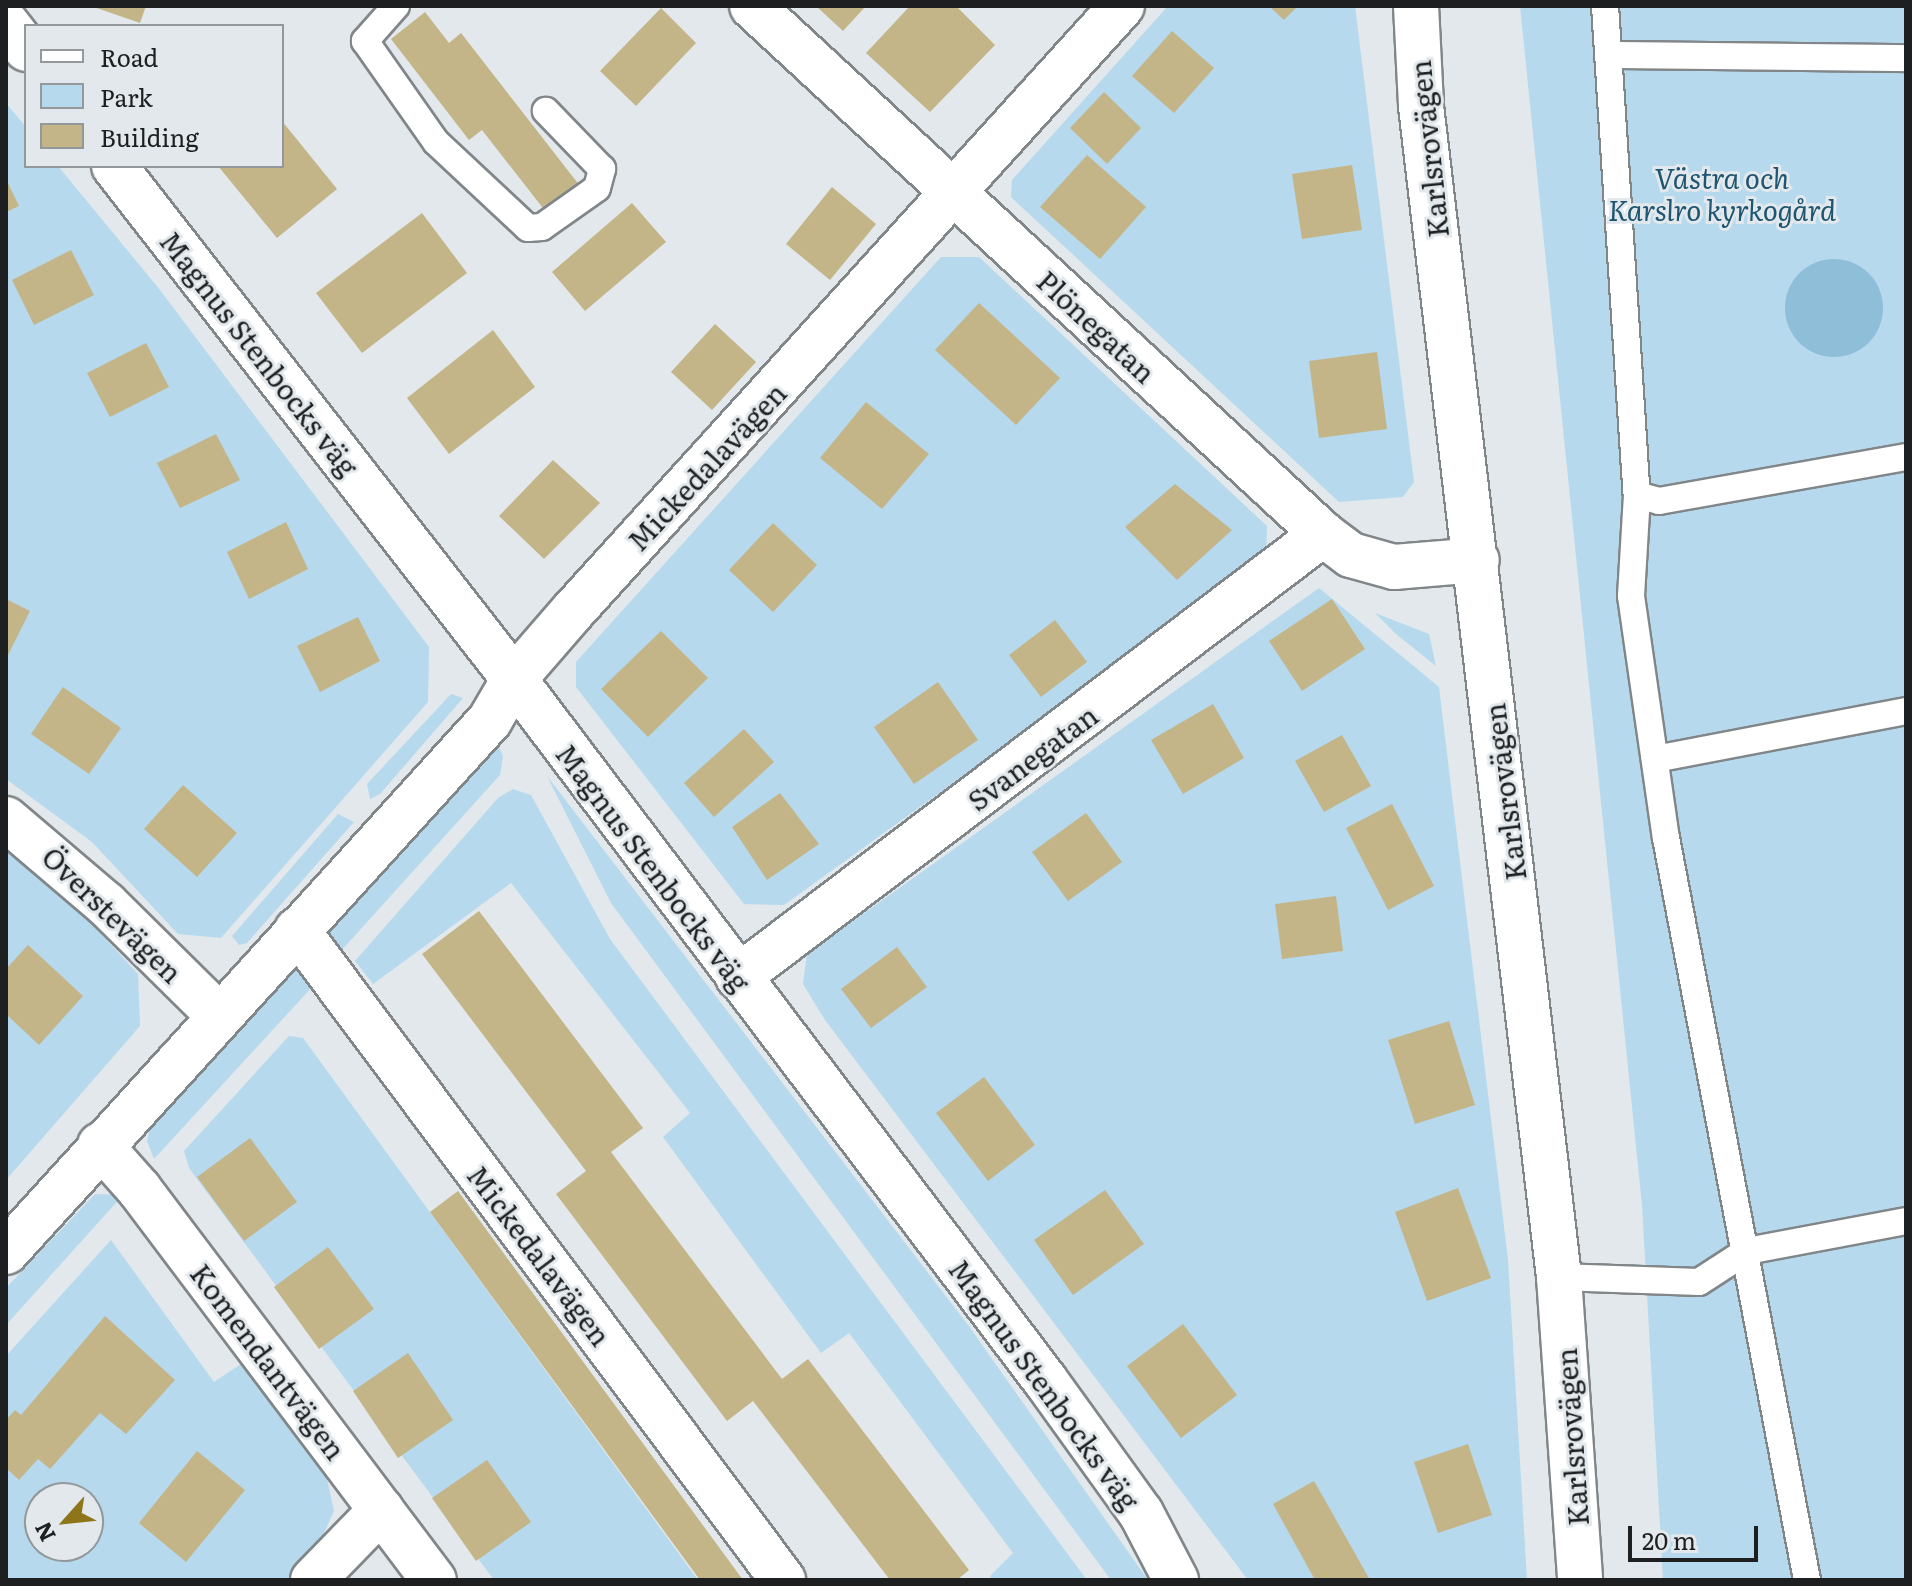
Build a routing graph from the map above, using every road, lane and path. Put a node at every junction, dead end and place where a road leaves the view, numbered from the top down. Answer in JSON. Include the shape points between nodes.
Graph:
{"nodes":[{"id":1,"x":396,"y":6,"type":"edge"},
{"id":2,"x":752,"y":6,"type":"edge"},
{"id":3,"x":1122,"y":6,"type":"edge"},
{"id":4,"x":1416,"y":6,"type":"edge"},
{"id":5,"x":1605,"y":6,"type":"edge"},
{"id":6,"x":6,"y":23,"type":"edge"},
{"id":7,"x":24,"y":46,"type":"edge"},
{"id":8,"x":1608,"y":55,"type":"junction"},
{"id":9,"x":1906,"y":58,"type":"edge"},
{"id":10,"x":546,"y":111,"type":"dead end"},
{"id":11,"x":116,"y":168,"type":"edge"},
{"id":12,"x":956,"y":193,"type":"junction"},
{"id":13,"x":1906,"y":457,"type":"edge"},
{"id":14,"x":1637,"y":495,"type":"junction"},
{"id":15,"x":1323,"y":534,"type":"junction"},
{"id":16,"x":1477,"y":560,"type":"junction"},
{"id":17,"x":514,"y":679,"type":"junction"},
{"id":18,"x":1906,"y":711,"type":"edge"},
{"id":19,"x":1655,"y":759,"type":"junction"},
{"id":20,"x":6,"y":819,"type":"edge"},
{"id":21,"x":297,"y":930,"type":"junction"},
{"id":22,"x":738,"y":977,"type":"junction"},
{"id":23,"x":217,"y":1014,"type":"junction"},
{"id":24,"x":100,"y":1145,"type":"junction"},
{"id":25,"x":1906,"y":1221,"type":"edge"},
{"id":26,"x":1747,"y":1251,"type":"junction"},
{"id":27,"x":6,"y":1252,"type":"edge"},
{"id":28,"x":1559,"y":1277,"type":"junction"},
{"id":29,"x":381,"y":1510,"type":"junction"},
{"id":30,"x":313,"y":1580,"type":"edge"},
{"id":31,"x":434,"y":1580,"type":"edge"},
{"id":32,"x":783,"y":1580,"type":"edge"},
{"id":33,"x":1176,"y":1580,"type":"edge"},
{"id":34,"x":1580,"y":1580,"type":"edge"},
{"id":35,"x":1807,"y":1580,"type":"edge"}],
"edges":[{"from":1,"to":10,"type":"lane","via":[[365,41],[436,142],[528,228],[542,227],[597,188],[602,169]]},
{"from":2,"to":12,"type":"street","name":"Plönegatan"},
{"from":3,"to":12,"type":"street","name":"Mickedalavägen"},
{"from":4,"to":16,"type":"street","name":"Karlsrovägen","via":[[1421,106]]},
{"from":5,"to":8,"type":"lane"},
{"from":6,"to":7,"type":"street"},
{"from":8,"to":9,"type":"lane"},
{"from":8,"to":14,"type":"lane"},
{"from":11,"to":17,"type":"street","name":"Magnus Stenbocks väg"},
{"from":12,"to":15,"type":"street","name":"Plönegatan"},
{"from":12,"to":17,"type":"street","name":"Mickedalavägen"},
{"from":13,"to":14,"type":"lane","via":[[1659,501]]},
{"from":14,"to":19,"type":"lane","via":[[1631,596]]},
{"from":15,"to":16,"type":"street","name":"Plönegatan","via":[[1351,555],[1394,567]]},
{"from":15,"to":22,"type":"street","name":"Svanegatan"},
{"from":16,"to":28,"type":"street","name":"Karlsrovägen"},
{"from":17,"to":21,"type":"street","name":"Mickedalavägen","via":[[490,720]]},
{"from":17,"to":22,"type":"street","name":"Magnus Stenbocks väg"},
{"from":18,"to":19,"type":"lane"},
{"from":19,"to":26,"type":"lane"},
{"from":20,"to":23,"type":"street","name":"Överstevägen","via":[[106,904]]},
{"from":21,"to":23,"type":"street","name":"Mickedalavägen"},
{"from":21,"to":32,"type":"street","name":"Mickedalavägen"},
{"from":22,"to":33,"type":"street","name":"Magnus Stenbocks väg","via":[[1045,1380],[1141,1513]]},
{"from":23,"to":24,"type":"street","name":"Mickedalavägen"},
{"from":24,"to":27,"type":"street","name":"Mickedalavägen"},
{"from":24,"to":29,"type":"street","name":"Komendantvägen","via":[[139,1189]]},
{"from":25,"to":26,"type":"lane"},
{"from":26,"to":28,"type":"lane","via":[[1699,1282]]},
{"from":26,"to":35,"type":"lane"},
{"from":28,"to":34,"type":"street","name":"Karlsrovägen"},
{"from":29,"to":30,"type":"street"},
{"from":29,"to":31,"type":"street","name":"Komendantvägen"}]}
